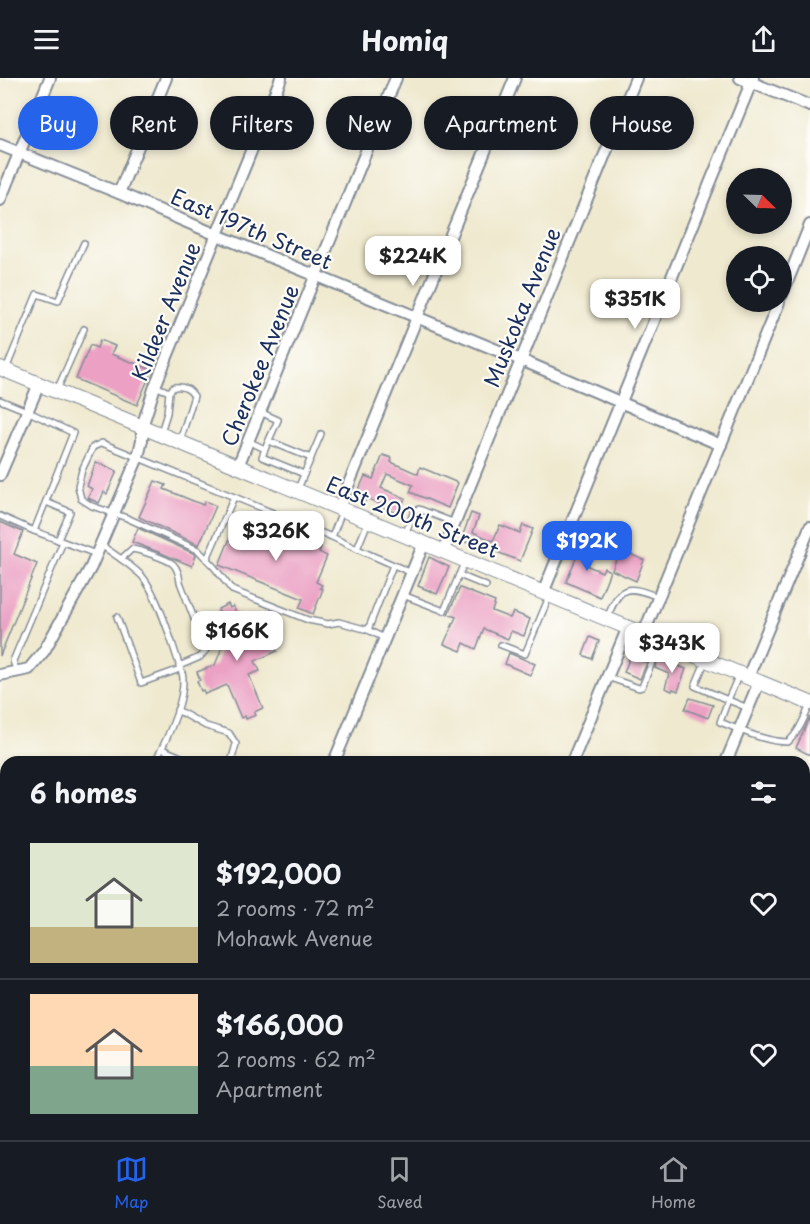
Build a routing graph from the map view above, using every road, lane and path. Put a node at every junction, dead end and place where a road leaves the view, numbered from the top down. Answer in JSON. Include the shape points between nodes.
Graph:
{"nodes":[{"id":1,"x":51,"y":78,"type":"edge"},
{"id":2,"x":166,"y":78,"type":"edge"},
{"id":3,"x":281,"y":78,"type":"edge"},
{"id":4,"x":396,"y":78,"type":"edge"},
{"id":5,"x":515,"y":78,"type":"edge"},
{"id":6,"x":636,"y":78,"type":"edge"},
{"id":7,"x":740,"y":78,"type":"edge"},
{"id":8,"x":752,"y":80,"type":"edge"},
{"id":9,"x":810,"y":106,"type":"edge"},
{"id":10,"x":0,"y":145,"type":"edge"},
{"id":11,"x":19,"y":153,"type":"junction"},
{"id":12,"x":119,"y":193,"type":"junction"},
{"id":13,"x":0,"y":200,"type":"edge"},
{"id":14,"x":810,"y":225,"type":"edge"},
{"id":15,"x":217,"y":235,"type":"junction"},
{"id":16,"x":84,"y":243,"type":"dead end"},
{"id":17,"x":792,"y":270,"type":"edge"},
{"id":18,"x":316,"y":276,"type":"junction"},
{"id":19,"x":775,"y":312,"type":"edge"},
{"id":20,"x":416,"y":317,"type":"junction"},
{"id":21,"x":84,"y":329,"type":"dead end"},
{"id":22,"x":521,"y":360,"type":"junction"},
{"id":23,"x":3,"y":369,"type":"edge"},
{"id":24,"x":39,"y":384,"type":"junction"},
{"id":25,"x":155,"y":386,"type":"junction"},
{"id":26,"x":56,"y":391,"type":"junction"},
{"id":27,"x":169,"y":392,"type":"junction"},
{"id":28,"x":0,"y":400,"type":"edge"},
{"id":29,"x":621,"y":402,"type":"junction"},
{"id":30,"x":27,"y":411,"type":"junction"},
{"id":31,"x":260,"y":412,"type":"junction"},
{"id":32,"x":142,"y":427,"type":"junction"},
{"id":33,"x":160,"y":434,"type":"junction"},
{"id":34,"x":321,"y":434,"type":"dead end"},
{"id":35,"x":248,"y":441,"type":"junction"},
{"id":36,"x":269,"y":441,"type":"junction"},
{"id":37,"x":180,"y":442,"type":"junction"},
{"id":38,"x":721,"y":445,"type":"junction"},
{"id":39,"x":265,"y":448,"type":"junction"},
{"id":40,"x":138,"y":457,"type":"junction"},
{"id":41,"x":311,"y":458,"type":"junction"},
{"id":42,"x":238,"y":466,"type":"junction"},
{"id":43,"x":266,"y":468,"type":"junction"},
{"id":44,"x":304,"y":474,"type":"junction"},
{"id":45,"x":0,"y":475,"type":"edge"},
{"id":46,"x":297,"y":491,"type":"junction"},
{"id":47,"x":234,"y":497,"type":"junction"},
{"id":48,"x":46,"y":502,"type":"junction"},
{"id":49,"x":341,"y":509,"type":"junction"},
{"id":50,"x":114,"y":512,"type":"junction"},
{"id":51,"x":0,"y":516,"type":"edge"},
{"id":52,"x":369,"y":521,"type":"junction"},
{"id":53,"x":455,"y":523,"type":"junction"},
{"id":54,"x":810,"y":527,"type":"edge"},
{"id":55,"x":34,"y":531,"type":"junction"},
{"id":56,"x":405,"y":536,"type":"junction"},
{"id":57,"x":332,"y":537,"type":"junction"},
{"id":58,"x":61,"y":541,"type":"junction"},
{"id":59,"x":424,"y":543,"type":"junction"},
{"id":60,"x":357,"y":549,"type":"junction"},
{"id":61,"x":98,"y":550,"type":"junction"},
{"id":62,"x":443,"y":552,"type":"junction"},
{"id":63,"x":121,"y":559,"type":"junction"},
{"id":64,"x":207,"y":559,"type":"junction"},
{"id":65,"x":465,"y":561,"type":"junction"},
{"id":66,"x":393,"y":565,"type":"junction"},
{"id":67,"x":412,"y":573,"type":"junction"},
{"id":68,"x":459,"y":575,"type":"junction"},
{"id":69,"x":486,"y":586,"type":"dead end"},
{"id":70,"x":546,"y":594,"type":"junction"},
{"id":71,"x":403,"y":595,"type":"junction"},
{"id":72,"x":658,"y":597,"type":"junction"},
{"id":73,"x":117,"y":617,"type":"dead end"},
{"id":74,"x":607,"y":619,"type":"junction"},
{"id":75,"x":628,"y":627,"type":"junction"},
{"id":76,"x":368,"y":630,"type":"junction"},
{"id":77,"x":643,"y":635,"type":"junction"},
{"id":78,"x":385,"y":638,"type":"junction"},
{"id":79,"x":661,"y":642,"type":"junction"},
{"id":80,"x":501,"y":645,"type":"dead end"},
{"id":81,"x":706,"y":660,"type":"junction"},
{"id":82,"x":180,"y":668,"type":"junction"},
{"id":83,"x":17,"y":672,"type":"junction"},
{"id":84,"x":0,"y":675,"type":"edge"},
{"id":85,"x":607,"y":676,"type":"junction"},
{"id":86,"x":748,"y":678,"type":"junction"},
{"id":87,"x":728,"y":700,"type":"junction"},
{"id":88,"x":810,"y":704,"type":"edge"},
{"id":89,"x":748,"y":708,"type":"junction"},
{"id":90,"x":177,"y":711,"type":"junction"},
{"id":91,"x":739,"y":729,"type":"junction"},
{"id":92,"x":162,"y":748,"type":"junction"},
{"id":93,"x":158,"y":756,"type":"edge"},
{"id":94,"x":180,"y":756,"type":"edge"},
{"id":95,"x":233,"y":756,"type":"edge"},
{"id":96,"x":336,"y":756,"type":"edge"},
{"id":97,"x":574,"y":756,"type":"edge"},
{"id":98,"x":728,"y":756,"type":"edge"}],
"edges":[{"from":1,"to":11,"type":"street"},
{"from":2,"to":12,"type":"street"},
{"from":3,"to":15,"type":"street","name":"Kildeer Avenue"},
{"from":4,"to":18,"type":"street","name":"Cherokee Avenue"},
{"from":5,"to":20,"type":"street"},
{"from":6,"to":22,"type":"street","name":"Muskoka Avenue"},
{"from":7,"to":8,"type":"street"},
{"from":8,"to":9,"type":"street"},
{"from":8,"to":29,"type":"street"},
{"from":10,"to":11,"type":"street","name":"East 197th Street"},
{"from":11,"to":12,"type":"street","name":"East 197th Street"},
{"from":11,"to":13,"type":"street"},
{"from":12,"to":15,"type":"street","name":"East 197th Street"},
{"from":14,"to":17,"type":"street"},
{"from":15,"to":18,"type":"street","name":"East 197th Street"},
{"from":15,"to":25,"type":"street","name":"Kildeer Avenue"},
{"from":16,"to":23,"type":"lane","via":[[58,301],[38,294]]},
{"from":18,"to":20,"type":"street","name":"East 197th Street"},
{"from":18,"to":31,"type":"street","name":"Cherokee Avenue"},
{"from":19,"to":38,"type":"street"},
{"from":20,"to":22,"type":"street","name":"East 197th Street"},
{"from":20,"to":49,"type":"street"},
{"from":21,"to":26,"type":"lane"},
{"from":22,"to":29,"type":"street","name":"East 197th Street"},
{"from":22,"to":53,"type":"street","name":"Muskoka Avenue"},
{"from":23,"to":24,"type":"street","name":"East 200th Street"},
{"from":24,"to":26,"type":"street","name":"East 200th Street"},
{"from":24,"to":30,"type":"street"},
{"from":25,"to":27,"type":"lane"},
{"from":25,"to":32,"type":"street","name":"Kildeer Avenue"},
{"from":26,"to":32,"type":"street","name":"East 200th Street"},
{"from":27,"to":33,"type":"lane"},
{"from":27,"to":37,"type":"lane","via":[[181,386],[190,389],[194,396]]},
{"from":28,"to":30,"type":"lane"},
{"from":29,"to":38,"type":"street","name":"East 197th Street"},
{"from":29,"to":70,"type":"street","via":[[568,529]]},
{"from":30,"to":45,"type":"street"},
{"from":30,"to":48,"type":"lane","via":[[73,433]]},
{"from":31,"to":35,"type":"street","name":"Cherokee Avenue"},
{"from":31,"to":36,"type":"lane","via":[[278,420]]},
{"from":32,"to":33,"type":"street","name":"East 200th Street"},
{"from":32,"to":40,"type":"street","name":"Kildeer Avenue"},
{"from":33,"to":37,"type":"street","name":"East 200th Street"},
{"from":34,"to":41,"type":"lane"},
{"from":35,"to":39,"type":"lane"},
{"from":35,"to":42,"type":"street","name":"Cherokee Avenue"},
{"from":36,"to":39,"type":"lane"},
{"from":36,"to":41,"type":"lane"},
{"from":37,"to":42,"type":"street","name":"East 200th Street"},
{"from":38,"to":72,"type":"street"},
{"from":39,"to":43,"type":"lane","via":[[262,457]]},
{"from":40,"to":47,"type":"lane"},
{"from":40,"to":50,"type":"street","name":"Kildeer Avenue"},
{"from":40,"to":50,"type":"lane","via":[[102,442],[93,447],[82,470],[78,486],[81,499]]},
{"from":41,"to":44,"type":"lane"},
{"from":42,"to":43,"type":"street","name":"East 200th Street"},
{"from":43,"to":44,"type":"lane"},
{"from":43,"to":46,"type":"street","name":"East 200th Street"},
{"from":44,"to":46,"type":"lane"},
{"from":46,"to":49,"type":"street","name":"East 200th Street"},
{"from":47,"to":57,"type":"lane"},
{"from":47,"to":64,"type":"lane"},
{"from":48,"to":55,"type":"lane"},
{"from":48,"to":58,"type":"lane","via":[[70,512]]},
{"from":49,"to":52,"type":"street","name":"East 200th Street"},
{"from":49,"to":57,"type":"lane"},
{"from":50,"to":61,"type":"street","name":"Kildeer Avenue"},
{"from":50,"to":64,"type":"lane","via":[[198,550]]},
{"from":51,"to":55,"type":"lane"},
{"from":52,"to":56,"type":"street","name":"East 200th Street"},
{"from":52,"to":60,"type":"lane"},
{"from":53,"to":56,"type":"lane","via":[[419,508],[414,511]]},
{"from":53,"to":62,"type":"street","name":"Muskoka Avenue"},
{"from":54,"to":86,"type":"street"},
{"from":55,"to":58,"type":"lane"},
{"from":56,"to":59,"type":"street","name":"East 200th Street"},
{"from":57,"to":60,"type":"lane"},
{"from":58,"to":61,"type":"lane"},
{"from":58,"to":83,"type":"lane","via":[[13,661]]},
{"from":59,"to":62,"type":"street","name":"East 200th Street"},
{"from":59,"to":67,"type":"street"},
{"from":60,"to":66,"type":"lane"},
{"from":61,"to":63,"type":"lane"},
{"from":61,"to":83,"type":"street","name":"Kildeer Avenue","via":[[44,651],[29,669]]},
{"from":62,"to":65,"type":"street","name":"East 200th Street"},
{"from":63,"to":82,"type":"lane","via":[[142,577],[153,595]]},
{"from":63,"to":82,"type":"lane","via":[[132,549],[140,550],[172,563],[178,572],[206,650]]},
{"from":64,"to":76,"type":"lane","via":[[232,590],[308,620],[339,622]]},
{"from":65,"to":68,"type":"lane"},
{"from":65,"to":70,"type":"street","name":"East 200th Street"},
{"from":66,"to":67,"type":"lane"},
{"from":66,"to":76,"type":"lane"},
{"from":67,"to":71,"type":"street"},
{"from":68,"to":69,"type":"lane"},
{"from":68,"to":71,"type":"lane","via":[[444,611]]},
{"from":70,"to":74,"type":"street","name":"East 200th Street"},
{"from":70,"to":80,"type":"lane","via":[[525,654]]},
{"from":71,"to":78,"type":"street"},
{"from":72,"to":74,"type":"lane","via":[[641,590],[621,592]]},
{"from":72,"to":77,"type":"street"},
{"from":73,"to":82,"type":"lane","via":[[141,683]]},
{"from":74,"to":75,"type":"street","name":"East 200th Street"},
{"from":75,"to":77,"type":"street","name":"East 200th Street"},
{"from":75,"to":85,"type":"street"},
{"from":76,"to":78,"type":"lane"},
{"from":77,"to":79,"type":"street","name":"East 200th Street"},
{"from":78,"to":96,"type":"street"},
{"from":79,"to":81,"type":"street","name":"East 200th Street"},
{"from":79,"to":85,"type":"lane","via":[[642,687]]},
{"from":81,"to":86,"type":"street","name":"East 200th Street"},
{"from":81,"to":87,"type":"lane","via":[[695,686]]},
{"from":82,"to":90,"type":"lane","via":[[183,677]]},
{"from":83,"to":84,"type":"street"},
{"from":85,"to":97,"type":"street"},
{"from":86,"to":87,"type":"lane"},
{"from":86,"to":88,"type":"street","name":"East 200th Street"},
{"from":86,"to":89,"type":"street"},
{"from":87,"to":89,"type":"lane"},
{"from":87,"to":91,"type":"lane","via":[[720,722]]},
{"from":88,"to":91,"type":"lane","via":[[800,728],[788,742]]},
{"from":89,"to":91,"type":"street"},
{"from":90,"to":92,"type":"lane"},
{"from":90,"to":95,"type":"lane","via":[[230,733],[236,744]]},
{"from":91,"to":98,"type":"street"},
{"from":92,"to":93,"type":"lane"},
{"from":92,"to":94,"type":"lane"}]}
